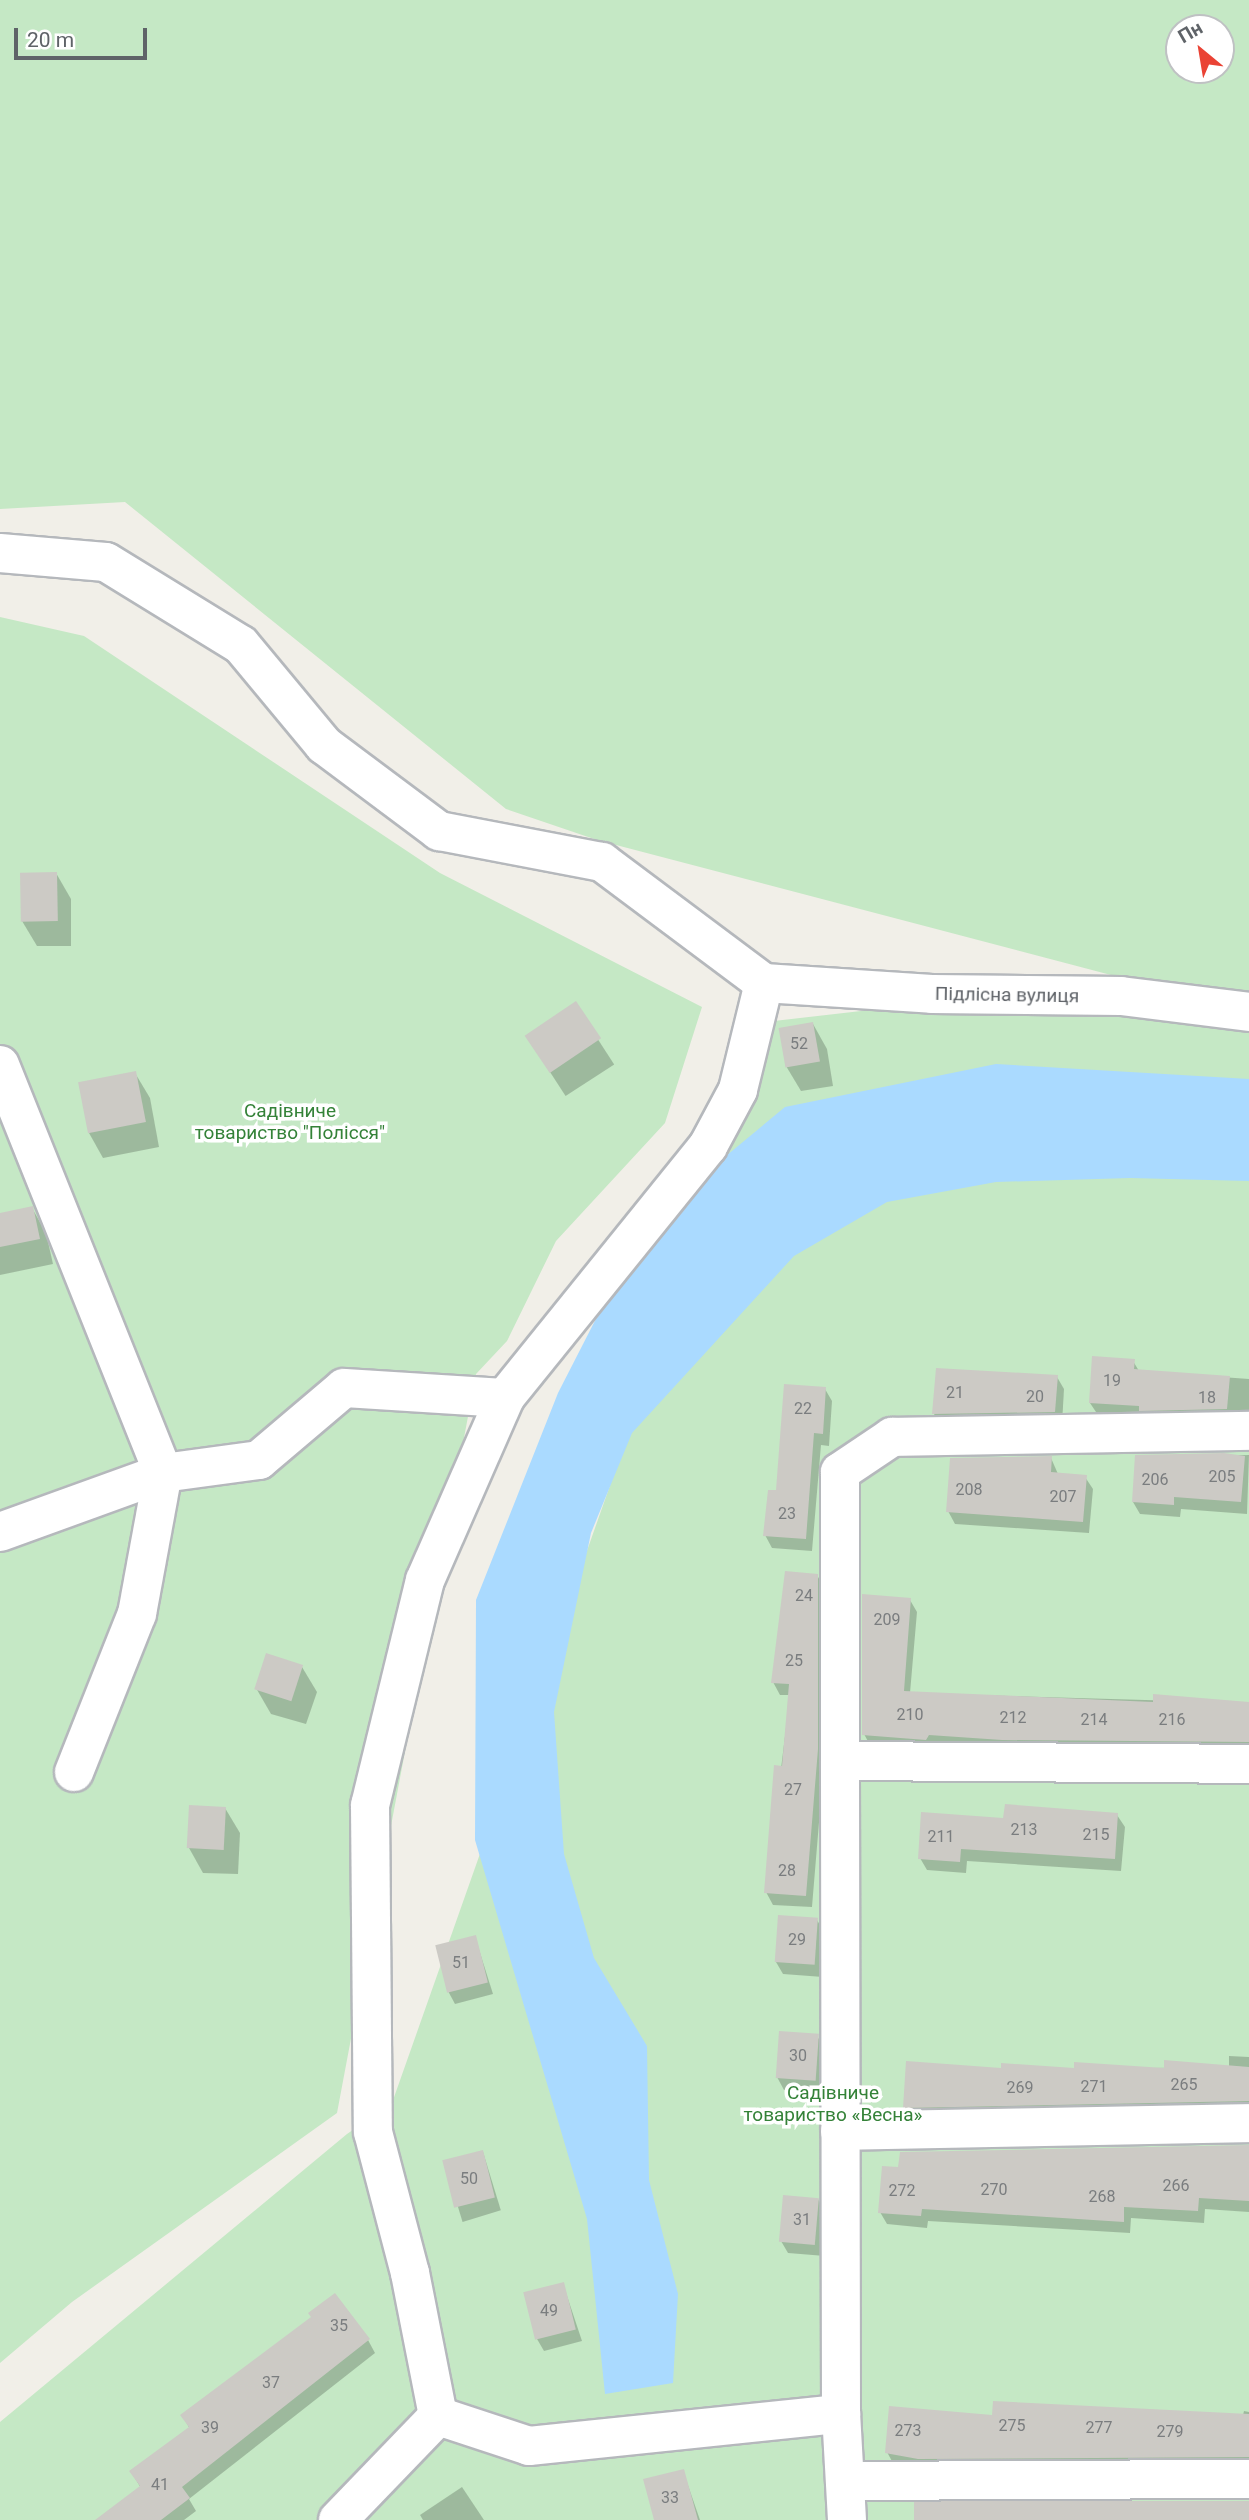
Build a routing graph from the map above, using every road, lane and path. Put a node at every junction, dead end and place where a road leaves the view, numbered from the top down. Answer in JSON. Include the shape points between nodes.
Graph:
{"nodes":[{"id":1,"x":0,"y":553,"type":"edge"},
{"id":2,"x":764,"y":983,"type":"junction"},
{"id":3,"x":1249,"y":1012,"type":"edge"},
{"id":4,"x":0,"y":1065,"type":"edge"},
{"id":5,"x":505,"y":1398,"type":"junction"},
{"id":6,"x":1249,"y":1431,"type":"edge"},
{"id":7,"x":163,"y":1473,"type":"junction"},
{"id":8,"x":0,"y":1532,"type":"edge"},
{"id":9,"x":840,"y":1761,"type":"junction"},
{"id":10,"x":1249,"y":1764,"type":"edge"},
{"id":11,"x":74,"y":1772,"type":"dead end"},
{"id":12,"x":1249,"y":2123,"type":"edge"},
{"id":13,"x":840,"y":2131,"type":"junction"},
{"id":14,"x":841,"y":2414,"type":"junction"},
{"id":15,"x":438,"y":2416,"type":"junction"},
{"id":16,"x":1249,"y":2479,"type":"edge"},
{"id":17,"x":845,"y":2481,"type":"junction"},
{"id":18,"x":338,"y":2520,"type":"edge"},
{"id":19,"x":847,"y":2520,"type":"edge"}],
"edges":[{"from":1,"to":2,"type":"street","via":[[106,562],[241,645],[324,745],[439,831],[602,862]]},
{"from":2,"to":3,"type":"street","name":"Підлісна вулиця","via":[[932,994],[1121,996]]},
{"from":2,"to":5,"type":"street","via":[[738,1090],[708,1146]]},
{"from":4,"to":7,"type":"street"},
{"from":5,"to":7,"type":"street","via":[[344,1388],[259,1460]]},
{"from":5,"to":15,"type":"street","via":[[425,1580],[370,1805],[373,2132],[411,2273]]},
{"from":6,"to":9,"type":"street","via":[[892,1437],[839,1472]]},
{"from":7,"to":8,"type":"street"},
{"from":7,"to":11,"type":"street","via":[[137,1614]]},
{"from":9,"to":10,"type":"street"},
{"from":9,"to":13,"type":"street"},
{"from":12,"to":13,"type":"street"},
{"from":13,"to":14,"type":"street"},
{"from":14,"to":15,"type":"street","via":[[529,2446]]},
{"from":14,"to":17,"type":"street"},
{"from":15,"to":18,"type":"street"},
{"from":16,"to":17,"type":"street"},
{"from":17,"to":19,"type":"street"}]}
